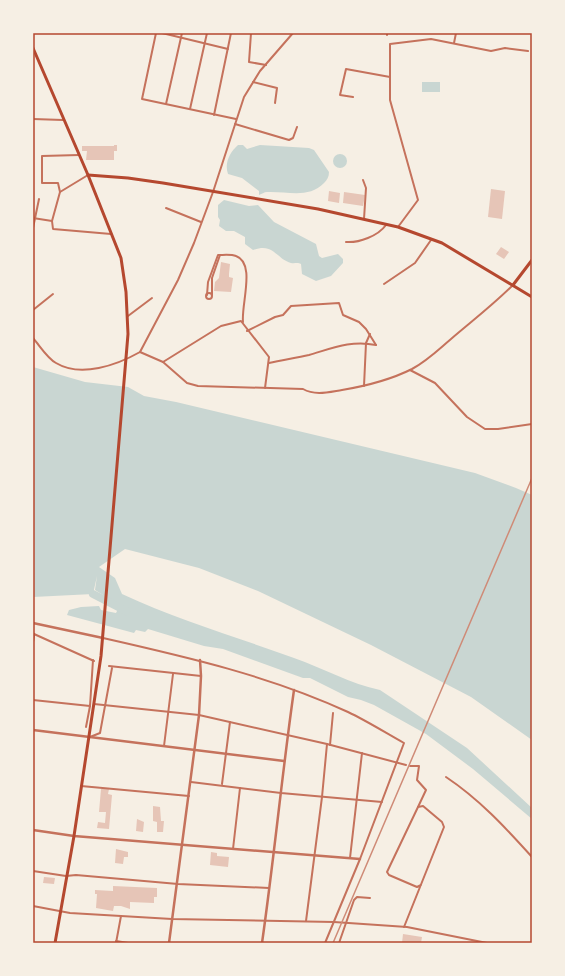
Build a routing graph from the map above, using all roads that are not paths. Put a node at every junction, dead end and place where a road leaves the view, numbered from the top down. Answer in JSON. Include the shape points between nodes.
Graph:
{"nodes":[{"id":1,"x":156,"y":33,"type":"edge"},
{"id":2,"x":162,"y":33,"type":"edge"},
{"id":3,"x":182,"y":33,"type":"edge"},
{"id":4,"x":207,"y":33,"type":"edge"},
{"id":5,"x":231,"y":33,"type":"edge"},
{"id":6,"x":251,"y":33,"type":"edge"},
{"id":7,"x":293,"y":33,"type":"edge"},
{"id":8,"x":456,"y":33,"type":"edge"},
{"id":9,"x":182,"y":37,"type":"junction"},
{"id":10,"x":205,"y":43,"type":"junction"},
{"id":11,"x":454,"y":43,"type":"junction"},
{"id":12,"x":33,"y":48,"type":"edge"},
{"id":13,"x":228,"y":49,"type":"junction"},
{"id":14,"x":528,"y":51,"type":"dead end"},
{"id":15,"x":266,"y":64,"type":"junction"},
{"id":16,"x":390,"y":77,"type":"junction"},
{"id":17,"x":253,"y":82,"type":"junction"},
{"id":18,"x":353,"y":96,"type":"dead end"},
{"id":19,"x":274,"y":103,"type":"dead end"},
{"id":20,"x":166,"y":104,"type":"junction"},
{"id":21,"x":190,"y":110,"type":"junction"},
{"id":22,"x":214,"y":115,"type":"junction"},
{"id":23,"x":236,"y":118,"type":"junction"},
{"id":24,"x":33,"y":119,"type":"edge"},
{"id":25,"x":63,"y":120,"type":"junction"},
{"id":26,"x":235,"y":124,"type":"junction"},
{"id":27,"x":297,"y":127,"type":"dead end"},
{"id":28,"x":78,"y":155,"type":"junction"},
{"id":29,"x":88,"y":175,"type":"junction"},
{"id":30,"x":363,"y":180,"type":"dead end"},
{"id":31,"x":60,"y":192,"type":"junction"},
{"id":32,"x":213,"y":192,"type":"junction"},
{"id":33,"x":39,"y":199,"type":"dead end"},
{"id":34,"x":166,"y":208,"type":"dead end"},
{"id":35,"x":34,"y":218,"type":"edge"},
{"id":36,"x":364,"y":219,"type":"junction"},
{"id":37,"x":52,"y":221,"type":"junction"},
{"id":38,"x":201,"y":222,"type":"junction"},
{"id":39,"x":386,"y":224,"type":"junction"},
{"id":40,"x":398,"y":227,"type":"junction"},
{"id":41,"x":33,"y":228,"type":"edge"},
{"id":42,"x":112,"y":234,"type":"junction"},
{"id":43,"x":432,"y":239,"type":"junction"},
{"id":44,"x":346,"y":242,"type":"dead end"},
{"id":45,"x":219,"y":255,"type":"junction"},
{"id":46,"x":532,"y":260,"type":"edge"},
{"id":47,"x":384,"y":284,"type":"dead end"},
{"id":48,"x":513,"y":285,"type":"junction"},
{"id":49,"x":53,"y":294,"type":"dead end"},
{"id":50,"x":532,"y":297,"type":"edge"},
{"id":51,"x":152,"y":298,"type":"dead end"},
{"id":52,"x":33,"y":310,"type":"edge"},
{"id":53,"x":128,"y":316,"type":"junction"},
{"id":54,"x":243,"y":324,"type":"junction"},
{"id":55,"x":247,"y":331,"type":"junction"},
{"id":56,"x":370,"y":334,"type":"junction"},
{"id":57,"x":33,"y":338,"type":"edge"},
{"id":58,"x":366,"y":343,"type":"junction"},
{"id":59,"x":140,"y":352,"type":"junction"},
{"id":60,"x":126,"y":360,"type":"junction"},
{"id":61,"x":163,"y":362,"type":"junction"},
{"id":62,"x":269,"y":363,"type":"junction"},
{"id":63,"x":410,"y":370,"type":"junction"},
{"id":64,"x":364,"y":386,"type":"junction"},
{"id":65,"x":265,"y":388,"type":"junction"},
{"id":66,"x":532,"y":424,"type":"edge"},
{"id":67,"x":33,"y":623,"type":"edge"},
{"id":68,"x":34,"y":634,"type":"edge"},
{"id":69,"x":103,"y":638,"type":"junction"},
{"id":70,"x":33,"y":641,"type":"edge"},
{"id":71,"x":200,"y":660,"type":"junction"},
{"id":72,"x":108,"y":666,"type":"dead end"},
{"id":73,"x":112,"y":668,"type":"junction"},
{"id":74,"x":174,"y":674,"type":"junction"},
{"id":75,"x":201,"y":676,"type":"junction"},
{"id":76,"x":294,"y":690,"type":"junction"},
{"id":77,"x":33,"y":700,"type":"edge"},
{"id":78,"x":94,"y":704,"type":"junction"},
{"id":79,"x":90,"y":706,"type":"junction"},
{"id":80,"x":106,"y":706,"type":"junction"},
{"id":81,"x":168,"y":712,"type":"junction"},
{"id":82,"x":333,"y":713,"type":"dead end"},
{"id":83,"x":199,"y":715,"type":"junction"},
{"id":84,"x":230,"y":722,"type":"junction"},
{"id":85,"x":86,"y":727,"type":"dead end"},
{"id":86,"x":33,"y":730,"type":"edge"},
{"id":87,"x":288,"y":736,"type":"junction"},
{"id":88,"x":88,"y":738,"type":"junction"},
{"id":89,"x":328,"y":745,"type":"junction"},
{"id":90,"x":164,"y":747,"type":"junction"},
{"id":91,"x":195,"y":751,"type":"junction"},
{"id":92,"x":362,"y":753,"type":"junction"},
{"id":93,"x":226,"y":755,"type":"junction"},
{"id":94,"x":284,"y":761,"type":"junction"},
{"id":95,"x":397,"y":762,"type":"junction"},
{"id":96,"x":406,"y":765,"type":"dead end"},
{"id":97,"x":410,"y":766,"type":"dead end"},
{"id":98,"x":446,"y":777,"type":"dead end"},
{"id":99,"x":191,"y":782,"type":"junction"},
{"id":100,"x":222,"y":785,"type":"junction"},
{"id":101,"x":81,"y":786,"type":"junction"},
{"id":102,"x":240,"y":788,"type":"junction"},
{"id":103,"x":281,"y":793,"type":"junction"},
{"id":104,"x":189,"y":796,"type":"junction"},
{"id":105,"x":322,"y":797,"type":"junction"},
{"id":106,"x":356,"y":800,"type":"junction"},
{"id":107,"x":382,"y":802,"type":"junction"},
{"id":108,"x":418,"y":806,"type":"junction"},
{"id":109,"x":33,"y":830,"type":"edge"},
{"id":110,"x":74,"y":836,"type":"junction"},
{"id":111,"x":183,"y":844,"type":"junction"},
{"id":112,"x":233,"y":849,"type":"junction"},
{"id":113,"x":274,"y":852,"type":"junction"},
{"id":114,"x":315,"y":856,"type":"junction"},
{"id":115,"x":532,"y":857,"type":"edge"},
{"id":116,"x":350,"y":858,"type":"junction"},
{"id":117,"x":360,"y":859,"type":"junction"},
{"id":118,"x":33,"y":871,"type":"edge"},
{"id":119,"x":66,"y":876,"type":"junction"},
{"id":120,"x":178,"y":884,"type":"junction"},
{"id":121,"x":421,"y":885,"type":"junction"},
{"id":122,"x":269,"y":888,"type":"junction"},
{"id":123,"x":370,"y":898,"type":"dead end"},
{"id":124,"x":33,"y":906,"type":"edge"},
{"id":125,"x":60,"y":912,"type":"junction"},
{"id":126,"x":121,"y":916,"type":"junction"},
{"id":127,"x":172,"y":919,"type":"junction"},
{"id":128,"x":265,"y":922,"type":"junction"},
{"id":129,"x":306,"y":922,"type":"junction"},
{"id":130,"x":334,"y":922,"type":"junction"},
{"id":131,"x":347,"y":923,"type":"junction"},
{"id":132,"x":404,"y":927,"type":"junction"},
{"id":133,"x":116,"y":942,"type":"edge"},
{"id":134,"x":55,"y":943,"type":"edge"},
{"id":135,"x":128,"y":943,"type":"edge"},
{"id":136,"x":169,"y":943,"type":"edge"},
{"id":137,"x":262,"y":943,"type":"edge"},
{"id":138,"x":325,"y":943,"type":"edge"},
{"id":139,"x":339,"y":943,"type":"edge"},
{"id":140,"x":487,"y":943,"type":"edge"}],
"edges":[{"from":1,"to":20,"type":"street","via":[[142,99]]},
{"from":2,"to":9,"type":"street"},
{"from":3,"to":9,"type":"street"},
{"from":4,"to":10,"type":"street"},
{"from":5,"to":13,"type":"street"},
{"from":6,"to":15,"type":"street","via":[[249,62]]},
{"from":7,"to":15,"type":"street"},
{"from":8,"to":11,"type":"street"},
{"from":9,"to":10,"type":"street"},
{"from":9,"to":20,"type":"street"},
{"from":10,"to":13,"type":"street"},
{"from":10,"to":21,"type":"street"},
{"from":11,"to":14,"type":"street","via":[[491,51],[505,48]]},
{"from":11,"to":16,"type":"street","via":[[431,39],[390,44]]},
{"from":12,"to":25,"type":"main road"},
{"from":13,"to":22,"type":"street"},
{"from":15,"to":17,"type":"street"},
{"from":16,"to":18,"type":"street","via":[[346,69],[340,95]]},
{"from":16,"to":40,"type":"street","via":[[392,113],[418,200]]},
{"from":17,"to":19,"type":"street","via":[[276,88]]},
{"from":17,"to":23,"type":"street"},
{"from":20,"to":21,"type":"street"},
{"from":21,"to":22,"type":"street"},
{"from":22,"to":23,"type":"street"},
{"from":23,"to":26,"type":"street"},
{"from":24,"to":25,"type":"street"},
{"from":25,"to":28,"type":"main road"},
{"from":26,"to":27,"type":"street","via":[[289,140],[293,138]]},
{"from":26,"to":32,"type":"street"},
{"from":28,"to":29,"type":"main road"},
{"from":28,"to":31,"type":"street","via":[[42,156],[42,183],[58,182]]},
{"from":29,"to":31,"type":"street"},
{"from":29,"to":32,"type":"main road","via":[[128,178]]},
{"from":29,"to":42,"type":"main road"},
{"from":30,"to":36,"type":"street","via":[[366,188]]},
{"from":31,"to":37,"type":"street"},
{"from":32,"to":36,"type":"main road"},
{"from":32,"to":38,"type":"street"},
{"from":33,"to":35,"type":"street"},
{"from":34,"to":38,"type":"street"},
{"from":35,"to":37,"type":"street"},
{"from":35,"to":41,"type":"street"},
{"from":36,"to":39,"type":"main road"},
{"from":37,"to":42,"type":"street","via":[[53,229]]},
{"from":38,"to":59,"type":"street","via":[[178,280]]},
{"from":39,"to":40,"type":"main road"},
{"from":39,"to":44,"type":"street","via":[[382,231],[355,243]]},
{"from":40,"to":43,"type":"main road"},
{"from":42,"to":53,"type":"main road","via":[[121,258]]},
{"from":43,"to":47,"type":"street","via":[[415,263]]},
{"from":43,"to":48,"type":"main road"},
{"from":45,"to":45,"type":"street","via":[[208,282],[207,295],[212,295],[212,278]]},
{"from":45,"to":54,"type":"street","via":[[237,256],[246,265],[248,275],[242,309]]},
{"from":46,"to":48,"type":"main road"},
{"from":48,"to":50,"type":"main road"},
{"from":48,"to":63,"type":"street","via":[[434,355]]},
{"from":49,"to":52,"type":"street"},
{"from":51,"to":53,"type":"street"},
{"from":53,"to":60,"type":"main road"},
{"from":54,"to":55,"type":"street"},
{"from":54,"to":61,"type":"street","via":[[236,321],[221,326]]},
{"from":55,"to":56,"type":"street","via":[[283,315],[291,306],[339,304],[344,315],[359,322]]},
{"from":55,"to":62,"type":"street","via":[[269,357]]},
{"from":56,"to":58,"type":"street"},
{"from":56,"to":58,"type":"street","via":[[376,344]]},
{"from":57,"to":60,"type":"street","via":[[50,358],[62,366],[89,369]]},
{"from":58,"to":62,"type":"street","via":[[343,344]]},
{"from":58,"to":64,"type":"street"},
{"from":59,"to":60,"type":"street"},
{"from":59,"to":61,"type":"street"},
{"from":60,"to":69,"type":"main road"},
{"from":61,"to":65,"type":"street","via":[[187,383],[215,387]]},
{"from":62,"to":65,"type":"street"},
{"from":63,"to":64,"type":"street"},
{"from":63,"to":66,"type":"street","via":[[435,383],[467,416],[485,429]]},
{"from":64,"to":65,"type":"street","via":[[328,392]]},
{"from":67,"to":69,"type":"street"},
{"from":68,"to":70,"type":"street"},
{"from":68,"to":79,"type":"street","via":[[93,661]]},
{"from":69,"to":71,"type":"street"},
{"from":69,"to":78,"type":"main road"},
{"from":71,"to":75,"type":"street"},
{"from":71,"to":76,"type":"street"},
{"from":72,"to":73,"type":"street"},
{"from":73,"to":74,"type":"street"},
{"from":73,"to":80,"type":"street"},
{"from":74,"to":75,"type":"street"},
{"from":74,"to":81,"type":"street"},
{"from":75,"to":83,"type":"street"},
{"from":76,"to":87,"type":"street"},
{"from":76,"to":95,"type":"street","via":[[348,712],[404,743]]},
{"from":77,"to":79,"type":"street"},
{"from":78,"to":80,"type":"street"},
{"from":78,"to":88,"type":"main road"},
{"from":79,"to":85,"type":"street"},
{"from":80,"to":81,"type":"street"},
{"from":80,"to":88,"type":"street","via":[[100,733]]},
{"from":81,"to":83,"type":"street"},
{"from":81,"to":90,"type":"street"},
{"from":82,"to":89,"type":"street"},
{"from":83,"to":84,"type":"street"},
{"from":83,"to":91,"type":"street"},
{"from":84,"to":87,"type":"street"},
{"from":84,"to":93,"type":"street"},
{"from":86,"to":88,"type":"street"},
{"from":87,"to":89,"type":"street"},
{"from":87,"to":94,"type":"street"},
{"from":88,"to":90,"type":"street"},
{"from":88,"to":101,"type":"main road"},
{"from":89,"to":92,"type":"street"},
{"from":89,"to":105,"type":"street"},
{"from":90,"to":91,"type":"street"},
{"from":91,"to":93,"type":"street"},
{"from":91,"to":99,"type":"street"},
{"from":92,"to":95,"type":"street"},
{"from":92,"to":106,"type":"street"},
{"from":93,"to":94,"type":"street"},
{"from":93,"to":100,"type":"street"},
{"from":94,"to":103,"type":"street"},
{"from":95,"to":96,"type":"street"},
{"from":95,"to":107,"type":"street"},
{"from":97,"to":108,"type":"street","via":[[419,766],[417,780],[426,790]]},
{"from":98,"to":115,"type":"street","via":[[496,817]]},
{"from":99,"to":100,"type":"street"},
{"from":99,"to":104,"type":"street"},
{"from":100,"to":102,"type":"street"},
{"from":101,"to":104,"type":"street"},
{"from":101,"to":110,"type":"main road"},
{"from":102,"to":103,"type":"street"},
{"from":102,"to":112,"type":"street"},
{"from":103,"to":105,"type":"street"},
{"from":103,"to":113,"type":"street"},
{"from":104,"to":111,"type":"street"},
{"from":105,"to":106,"type":"street"},
{"from":105,"to":114,"type":"street"},
{"from":106,"to":107,"type":"street"},
{"from":106,"to":116,"type":"street"},
{"from":107,"to":117,"type":"street"},
{"from":108,"to":121,"type":"street","via":[[423,806],[442,822],[444,827]]},
{"from":108,"to":121,"type":"street","via":[[387,872],[417,886]]},
{"from":109,"to":110,"type":"street"},
{"from":110,"to":111,"type":"street"},
{"from":110,"to":119,"type":"main road"},
{"from":111,"to":112,"type":"street"},
{"from":111,"to":120,"type":"street"},
{"from":112,"to":113,"type":"street"},
{"from":113,"to":114,"type":"street"},
{"from":113,"to":122,"type":"street"},
{"from":114,"to":116,"type":"street"},
{"from":114,"to":129,"type":"street"},
{"from":116,"to":117,"type":"street"},
{"from":117,"to":130,"type":"street"},
{"from":118,"to":119,"type":"street"},
{"from":119,"to":120,"type":"street"},
{"from":119,"to":125,"type":"main road"},
{"from":120,"to":122,"type":"street"},
{"from":120,"to":127,"type":"street"},
{"from":121,"to":132,"type":"street"},
{"from":122,"to":128,"type":"street"},
{"from":123,"to":131,"type":"street","via":[[357,897],[354,900]]},
{"from":124,"to":125,"type":"street"},
{"from":125,"to":126,"type":"street"},
{"from":125,"to":134,"type":"main road"},
{"from":126,"to":127,"type":"street"},
{"from":126,"to":133,"type":"street"},
{"from":127,"to":128,"type":"street"},
{"from":127,"to":136,"type":"street"},
{"from":128,"to":129,"type":"street"},
{"from":128,"to":137,"type":"street"},
{"from":129,"to":130,"type":"street"},
{"from":130,"to":131,"type":"street"},
{"from":130,"to":138,"type":"street"},
{"from":131,"to":132,"type":"street"},
{"from":131,"to":139,"type":"street"},
{"from":132,"to":140,"type":"street"},
{"from":133,"to":135,"type":"street"}]}
